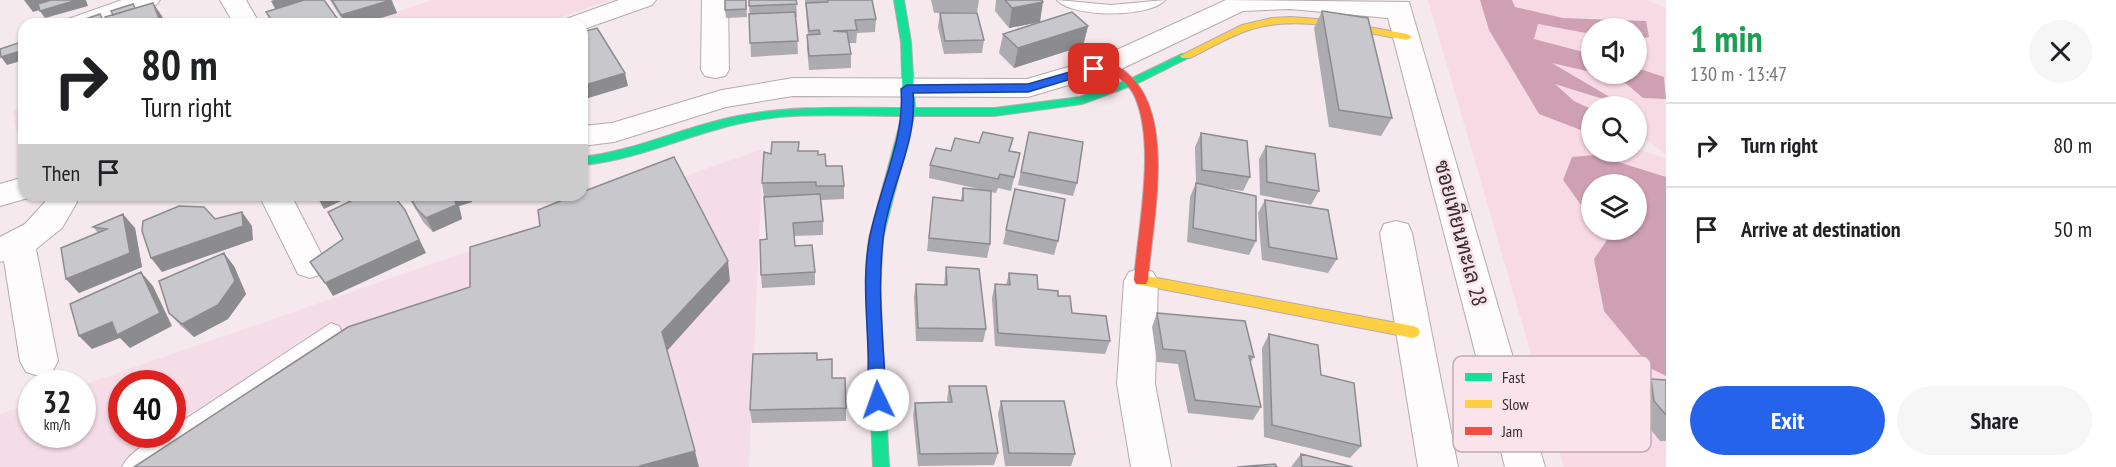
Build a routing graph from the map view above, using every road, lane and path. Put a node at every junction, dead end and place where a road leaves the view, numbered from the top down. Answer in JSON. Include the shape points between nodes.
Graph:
{"nodes":[{"id":1,"x":147,"y":0,"type":"edge"},
{"id":2,"x":233,"y":0,"type":"edge"},
{"id":3,"x":643,"y":0,"type":"edge"},
{"id":4,"x":715,"y":0,"type":"edge"},
{"id":5,"x":899,"y":0,"type":"edge"},
{"id":6,"x":1064,"y":0,"type":"edge"},
{"id":7,"x":1158,"y":0,"type":"edge"},
{"id":8,"x":1261,"y":11,"type":"edge"},
{"id":9,"x":1400,"y":16,"type":"edge"},
{"id":10,"x":94,"y":18,"type":"edge"},
{"id":11,"x":244,"y":18,"type":"edge"},
{"id":12,"x":588,"y":19,"type":"edge"},
{"id":13,"x":1108,"y":63,"type":"junction"},
{"id":14,"x":716,"y":70,"type":"dead end"},
{"id":15,"x":1132,"y":82,"type":"junction"},
{"id":16,"x":908,"y":101,"type":"junction"},
{"id":17,"x":588,"y":135,"type":"edge"},
{"id":18,"x":588,"y":160,"type":"edge"},
{"id":19,"x":18,"y":190,"type":"edge"},
{"id":20,"x":0,"y":195,"type":"edge"},
{"id":21,"x":64,"y":201,"type":"edge"},
{"id":22,"x":278,"y":201,"type":"edge"},
{"id":23,"x":1396,"y":233,"type":"dead end"},
{"id":24,"x":9,"y":247,"type":"edge"},
{"id":25,"x":310,"y":266,"type":"edge"},
{"id":26,"x":1141,"y":281,"type":"junction"},
{"id":27,"x":331,"y":332,"type":"dead end"},
{"id":28,"x":1413,"y":332,"type":"junction"},
{"id":29,"x":1494,"y":356,"type":"edge"},
{"id":30,"x":39,"y":361,"type":"dead end"},
{"id":31,"x":1521,"y":452,"type":"edge"},
{"id":32,"x":134,"y":467,"type":"edge"},
{"id":33,"x":881,"y":467,"type":"edge"},
{"id":34,"x":1151,"y":467,"type":"edge"},
{"id":35,"x":1438,"y":467,"type":"edge"},
{"id":36,"x":1525,"y":467,"type":"edge"}],
"edges":[{"from":1,"to":10,"type":"street"},
{"from":2,"to":11,"type":"street"},
{"from":3,"to":12,"type":"street"},
{"from":4,"to":14,"type":"street"},
{"from":5,"to":16,"type":"street","via":[[906,42]]},
{"from":6,"to":7,"type":"lane","via":[[1099,9],[1120,9]]},
{"from":8,"to":9,"type":"street","via":[[1290,1]]},
{"from":8,"to":13,"type":"street","via":[[1222,9]]},
{"from":8,"to":15,"type":"street","via":[[1253,25]]},
{"from":9,"to":29,"type":"street","name":"ซอยเทียนทะเล 28"},
{"from":13,"to":15,"type":"street"},
{"from":13,"to":16,"type":"street","via":[[1028,88]]},
{"from":15,"to":16,"type":"street","via":[[1082,100],[1028,110]]},
{"from":15,"to":26,"type":"street","via":[[1144,104],[1149,145]]},
{"from":16,"to":17,"type":"street","via":[[804,87],[763,90],[614,132]]},
{"from":16,"to":18,"type":"street","via":[[761,115],[633,153]]},
{"from":16,"to":33,"type":"street","via":[[876,238],[873,288]]},
{"from":19,"to":20,"type":"street"},
{"from":21,"to":24,"type":"street","via":[[40,231]]},
{"from":22,"to":25,"type":"street"},
{"from":23,"to":28,"type":"street"},
{"from":24,"to":30,"type":"street"},
{"from":26,"to":28,"type":"street"},
{"from":26,"to":34,"type":"street","via":[[1137,384]]},
{"from":27,"to":32,"type":"lane"},
{"from":28,"to":35,"type":"street"},
{"from":31,"to":36,"type":"street","name":"ซอยเทียนทะเล 28"}]}
